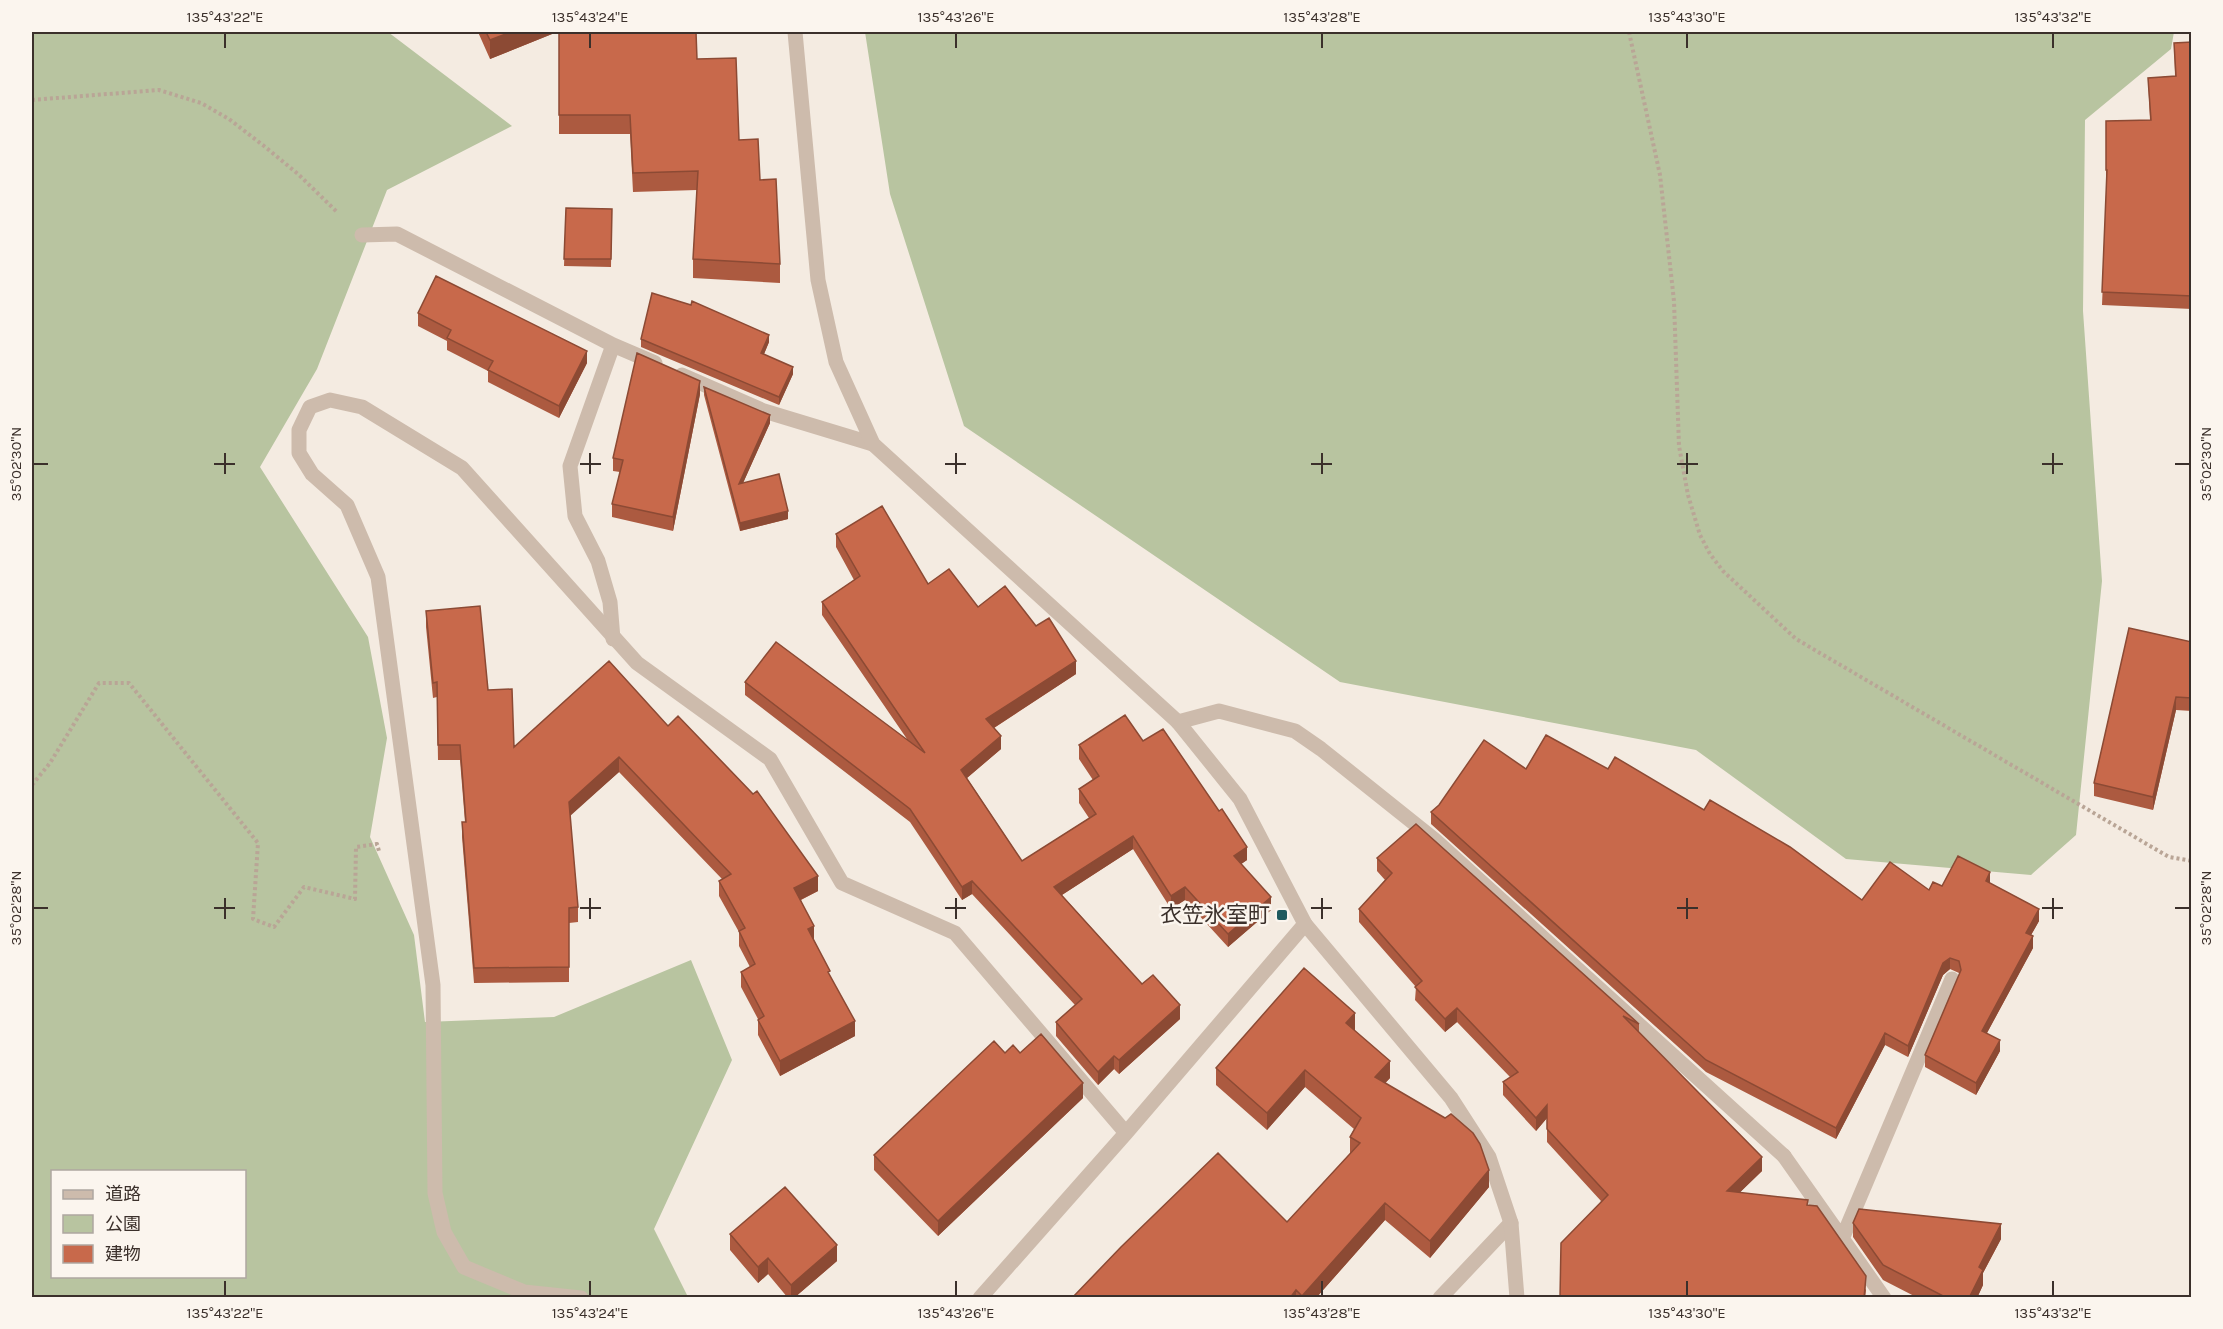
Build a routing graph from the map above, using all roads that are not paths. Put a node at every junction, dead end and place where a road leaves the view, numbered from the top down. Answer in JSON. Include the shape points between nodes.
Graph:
{"nodes":[{"id":1,"x":795,"y":32,"type":"edge"},
{"id":2,"x":362,"y":235,"type":"road end"},
{"id":3,"x":613,"y":345,"type":"junction"},
{"id":4,"x":873,"y":444,"type":"junction"},
{"id":5,"x":613,"y":639,"type":"junction"},
{"id":6,"x":1178,"y":722,"type":"junction"},
{"id":7,"x":1305,"y":924,"type":"junction"},
{"id":8,"x":1952,"y":979,"type":"dead end"},
{"id":9,"x":1126,"y":1133,"type":"junction"},
{"id":10,"x":1511,"y":1223,"type":"junction"},
{"id":11,"x":1842,"y":1239,"type":"junction"},
{"id":12,"x":581,"y":1298,"type":"edge"},
{"id":13,"x":980,"y":1298,"type":"edge"},
{"id":14,"x":1440,"y":1298,"type":"edge"},
{"id":15,"x":1517,"y":1298,"type":"edge"},
{"id":16,"x":1884,"y":1298,"type":"edge"}],
"edges":[{"from":1,"to":4,"type":"street","via":[[818,280],[836,362]]},
{"from":2,"to":3,"type":"street","via":[[397,234]]},
{"from":3,"to":4,"type":"street","via":[[765,411]]},
{"from":3,"to":5,"type":"street","via":[[570,466],[575,516],[598,561],[610,602]]},
{"from":4,"to":6,"type":"street"},
{"from":5,"to":9,"type":"street","via":[[637,663],[770,759],[842,883],[955,933]]},
{"from":5,"to":12,"type":"street","via":[[462,468],[362,407],[330,400],[310,407],[299,430],[298,453],[312,474],[347,505],[378,577],[433,985],[435,1193],[444,1232],[464,1268],[524,1292]]},
{"from":6,"to":7,"type":"street","via":[[1240,799]]},
{"from":6,"to":11,"type":"street","via":[[1219,711],[1295,731],[1321,749],[1435,840],[1784,1156]]},
{"from":7,"to":9,"type":"street"},
{"from":7,"to":10,"type":"street","via":[[1451,1098],[1489,1157]]},
{"from":8,"to":11,"type":"street"},
{"from":9,"to":13,"type":"street"},
{"from":10,"to":14,"type":"street"},
{"from":10,"to":15,"type":"street"},
{"from":11,"to":16,"type":"street"}]}
